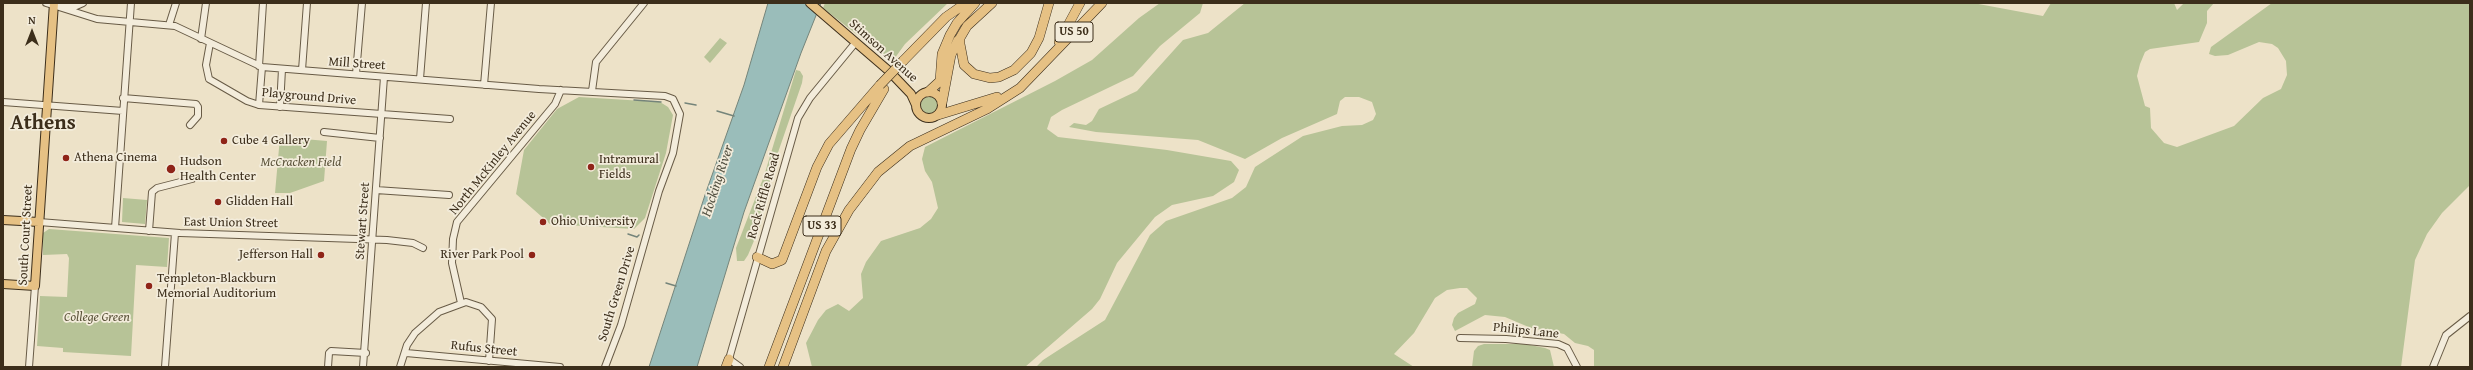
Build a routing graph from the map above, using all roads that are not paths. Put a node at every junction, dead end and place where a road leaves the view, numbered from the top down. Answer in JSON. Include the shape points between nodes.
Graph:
{"nodes":[{"id":1,"x":82,"y":3,"type":"edge"},
{"id":2,"x":131,"y":3,"type":"edge"},
{"id":3,"x":176,"y":3,"type":"edge"},
{"id":4,"x":206,"y":3,"type":"edge"},
{"id":5,"x":263,"y":3,"type":"edge"},
{"id":6,"x":307,"y":3,"type":"edge"},
{"id":7,"x":362,"y":3,"type":"edge"},
{"id":8,"x":426,"y":3,"type":"edge"},
{"id":9,"x":491,"y":3,"type":"edge"},
{"id":10,"x":644,"y":3,"type":"edge"},
{"id":11,"x":810,"y":3,"type":"edge"},
{"id":12,"x":960,"y":3,"type":"edge"},
{"id":13,"x":966,"y":3,"type":"edge"},
{"id":14,"x":975,"y":3,"type":"edge"},
{"id":15,"x":992,"y":3,"type":"edge"},
{"id":16,"x":1048,"y":3,"type":"edge"},
{"id":17,"x":1080,"y":3,"type":"edge"},
{"id":18,"x":1102,"y":3,"type":"edge"},
{"id":19,"x":53,"y":5,"type":"edge"},
{"id":20,"x":946,"y":17,"type":"junction"},
{"id":21,"x":129,"y":22,"type":"junction"},
{"id":22,"x":169,"y":25,"type":"junction"},
{"id":23,"x":960,"y":38,"type":"junction"},
{"id":24,"x":201,"y":39,"type":"junction"},
{"id":25,"x":856,"y":42,"type":"junction"},
{"id":26,"x":210,"y":43,"type":"junction"},
{"id":27,"x":1047,"y":62,"type":"junction"},
{"id":28,"x":261,"y":67,"type":"junction"},
{"id":29,"x":282,"y":69,"type":"junction"},
{"id":30,"x":302,"y":70,"type":"junction"},
{"id":31,"x":890,"y":71,"type":"junction"},
{"id":32,"x":356,"y":74,"type":"junction"},
{"id":33,"x":384,"y":77,"type":"junction"},
{"id":34,"x":420,"y":79,"type":"junction"},
{"id":35,"x":1028,"y":80,"type":"junction"},
{"id":36,"x":484,"y":85,"type":"junction"},
{"id":37,"x":882,"y":87,"type":"junction"},
{"id":38,"x":561,"y":90,"type":"junction"},
{"id":39,"x":592,"y":91,"type":"junction"},
{"id":40,"x":927,"y":92,"type":"junction"},
{"id":41,"x":665,"y":96,"type":"joint"},
{"id":42,"x":123,"y":98,"type":"junction"},
{"id":43,"x":3,"y":102,"type":"edge"},
{"id":44,"x":942,"y":102,"type":"junction"},
{"id":45,"x":46,"y":105,"type":"junction"},
{"id":46,"x":259,"y":105,"type":"junction"},
{"id":47,"x":916,"y":105,"type":"junction"},
{"id":48,"x":280,"y":107,"type":"junction"},
{"id":49,"x":123,"y":111,"type":"junction"},
{"id":50,"x":381,"y":114,"type":"junction"},
{"id":51,"x":938,"y":115,"type":"junction"},
{"id":52,"x":450,"y":119,"type":"dead end"},
{"id":53,"x":190,"y":125,"type":"dead end"},
{"id":54,"x":324,"y":132,"type":"dead end"},
{"id":55,"x":380,"y":138,"type":"junction"},
{"id":56,"x":192,"y":179,"type":"dead end"},
{"id":57,"x":376,"y":190,"type":"junction"},
{"id":58,"x":449,"y":195,"type":"dead end"},
{"id":59,"x":3,"y":220,"type":"edge"},
{"id":60,"x":38,"y":222,"type":"junction"},
{"id":61,"x":116,"y":228,"type":"junction"},
{"id":62,"x":149,"y":231,"type":"junction"},
{"id":63,"x":174,"y":233,"type":"junction"},
{"id":64,"x":372,"y":240,"type":"junction"},
{"id":65,"x":423,"y":248,"type":"dead end"},
{"id":66,"x":757,"y":257,"type":"junction"},
{"id":67,"x":3,"y":284,"type":"edge"},
{"id":68,"x":35,"y":286,"type":"junction"},
{"id":69,"x":461,"y":303,"type":"junction"},
{"id":70,"x":2470,"y":316,"type":"edge"},
{"id":71,"x":1460,"y":338,"type":"dead end"},
{"id":72,"x":366,"y":353,"type":"junction"},
{"id":73,"x":406,"y":353,"type":"junction"},
{"id":74,"x":489,"y":361,"type":"junction"},
{"id":75,"x":727,"y":363,"type":"edge"},
{"id":76,"x":29,"y":367,"type":"edge"},
{"id":77,"x":165,"y":367,"type":"edge"},
{"id":78,"x":328,"y":367,"type":"edge"},
{"id":79,"x":363,"y":367,"type":"edge"},
{"id":80,"x":400,"y":367,"type":"edge"},
{"id":81,"x":560,"y":367,"type":"edge"},
{"id":82,"x":605,"y":367,"type":"edge"},
{"id":83,"x":740,"y":367,"type":"edge"},
{"id":84,"x":769,"y":367,"type":"edge"},
{"id":85,"x":783,"y":367,"type":"edge"},
{"id":86,"x":1577,"y":367,"type":"edge"},
{"id":87,"x":2433,"y":367,"type":"edge"}],
"edges":[{"from":1,"to":19,"type":"street","via":[[74,7]]},
{"from":2,"to":21,"type":"street"},
{"from":3,"to":22,"type":"street"},
{"from":4,"to":24,"type":"street"},
{"from":5,"to":28,"type":"street"},
{"from":6,"to":30,"type":"street"},
{"from":7,"to":32,"type":"street"},
{"from":8,"to":34,"type":"street"},
{"from":9,"to":36,"type":"street"},
{"from":10,"to":39,"type":"street","via":[[596,62]]},
{"from":11,"to":25,"type":"main road","name":"Stimson Avenue"},
{"from":12,"to":20,"type":"highway","number":"US 33"},
{"from":13,"to":20,"type":"highway"},
{"from":14,"to":40,"type":"highway","via":[[950,35],[942,54],[940,81]]},
{"from":15,"to":23,"type":"highway","via":[[967,26]]},
{"from":16,"to":23,"type":"highway","via":[[1034,49],[1018,66],[1004,75],[984,78],[969,71],[961,58]]},
{"from":17,"to":27,"type":"highway","number":"US 33"},
{"from":18,"to":27,"type":"highway","number":"US 50"},
{"from":19,"to":21,"type":"street","name":"Mill Street","via":[[88,18]]},
{"from":19,"to":45,"type":"main road","name":"South Court Street"},
{"from":20,"to":37,"type":"highway","number":"US 33","bridge":true,"via":[[903,61]]},
{"from":21,"to":22,"type":"street","name":"Mill Street"},
{"from":21,"to":42,"type":"street"},
{"from":22,"to":24,"type":"street","name":"Mill Street"},
{"from":23,"to":44,"type":"highway","via":[[952,55]]},
{"from":24,"to":26,"type":"street","name":"Mill Street"},
{"from":25,"to":31,"type":"main road","name":"Stimson Avenue"},
{"from":25,"to":66,"type":"street","name":"Rock Riffle Road","via":[[810,98],[798,118]]},
{"from":26,"to":28,"type":"street","name":"Mill Street"},
{"from":26,"to":46,"type":"street","name":"Playground Drive","via":[[206,65],[208,79]]},
{"from":27,"to":35,"type":"highway","number":"US 33"},
{"from":28,"to":29,"type":"street","name":"Mill Street"},
{"from":28,"to":46,"type":"street"},
{"from":29,"to":30,"type":"street","name":"Mill Street"},
{"from":29,"to":48,"type":"street"},
{"from":30,"to":32,"type":"street","name":"Mill Street"},
{"from":31,"to":40,"type":"main road","via":[[914,88]]},
{"from":31,"to":47,"type":"main road","name":"Stimson Avenue","via":[[911,94]]},
{"from":32,"to":33,"type":"street","name":"Mill Street"},
{"from":33,"to":34,"type":"street","name":"Mill Street"},
{"from":33,"to":50,"type":"street","name":"Stewart Street"},
{"from":34,"to":36,"type":"street","name":"Mill Street"},
{"from":35,"to":51,"type":"highway","via":[[987,102],[949,110]]},
{"from":35,"to":85,"type":"highway","number":"US 33","via":[[992,106],[910,146],[878,172],[848,210],[826,251]]},
{"from":36,"to":38,"type":"street","name":"Mill Street"},
{"from":37,"to":66,"type":"highway","via":[[829,144],[817,167],[782,260],[772,264]]},
{"from":37,"to":84,"type":"highway","number":"US 33","via":[[851,149]]},
{"from":38,"to":39,"type":"street","name":"Mill Street"},
{"from":38,"to":69,"type":"street","name":"North McKinley Avenue","via":[[555,104],[457,222],[452,263]]},
{"from":39,"to":41,"type":"street","name":"Mill Street"},
{"from":40,"to":44,"type":"main road","via":[[937,95]]},
{"from":40,"to":47,"type":"main road","via":[[919,97]]},
{"from":41,"to":82,"type":"street","name":"South Green Drive","via":[[675,102],[680,110],[674,149],[659,191],[621,325]]},
{"from":42,"to":49,"type":"street"},
{"from":42,"to":53,"type":"street","via":[[196,104],[198,116]]},
{"from":43,"to":45,"type":"street"},
{"from":44,"to":51,"type":"main road"},
{"from":45,"to":49,"type":"street"},
{"from":45,"to":60,"type":"main road","name":"South Court Street"},
{"from":46,"to":48,"type":"street","name":"Playground Drive"},
{"from":47,"to":51,"type":"main road","via":[[918,113],[924,117],[932,118]]},
{"from":48,"to":50,"type":"street","name":"Playground Drive"},
{"from":49,"to":61,"type":"street"},
{"from":50,"to":52,"type":"street","name":"Playground Drive"},
{"from":50,"to":55,"type":"street","name":"Stewart Street"},
{"from":54,"to":55,"type":"street"},
{"from":55,"to":57,"type":"street","name":"Stewart Street"},
{"from":56,"to":62,"type":"street","via":[[154,189]]},
{"from":57,"to":58,"type":"street"},
{"from":57,"to":64,"type":"street","name":"Stewart Street"},
{"from":59,"to":60,"type":"main road"},
{"from":60,"to":61,"type":"street","name":"East Union Street"},
{"from":60,"to":68,"type":"main road","name":"South Court Street"},
{"from":61,"to":62,"type":"street","name":"East Union Street"},
{"from":62,"to":63,"type":"street","name":"East Union Street"},
{"from":63,"to":64,"type":"street","name":"East Union Street"},
{"from":63,"to":77,"type":"street"},
{"from":64,"to":65,"type":"street","name":"East Union Street","via":[[413,243]]},
{"from":64,"to":72,"type":"street","name":"Stewart Street"},
{"from":66,"to":75,"type":"street","name":"Rock Riffle Road"},
{"from":67,"to":68,"type":"main road"},
{"from":68,"to":76,"type":"street","name":"South Court Street"},
{"from":69,"to":73,"type":"street","via":[[442,310],[430,319],[412,336]]},
{"from":69,"to":74,"type":"street","via":[[474,303],[486,309],[491,316],[493,326]]},
{"from":70,"to":87,"type":"street","via":[[2446,335]]},
{"from":71,"to":86,"type":"street","name":"Philips Lane","via":[[1558,344],[1567,348]]},
{"from":72,"to":78,"type":"street","via":[[331,351]]},
{"from":72,"to":79,"type":"street","name":"Stewart Street"},
{"from":73,"to":74,"type":"street","name":"Rufus Street"},
{"from":73,"to":80,"type":"street"},
{"from":74,"to":81,"type":"street","name":"Rufus Street"},
{"from":75,"to":83,"type":"street","name":"Rock Riffle Road"}]}
